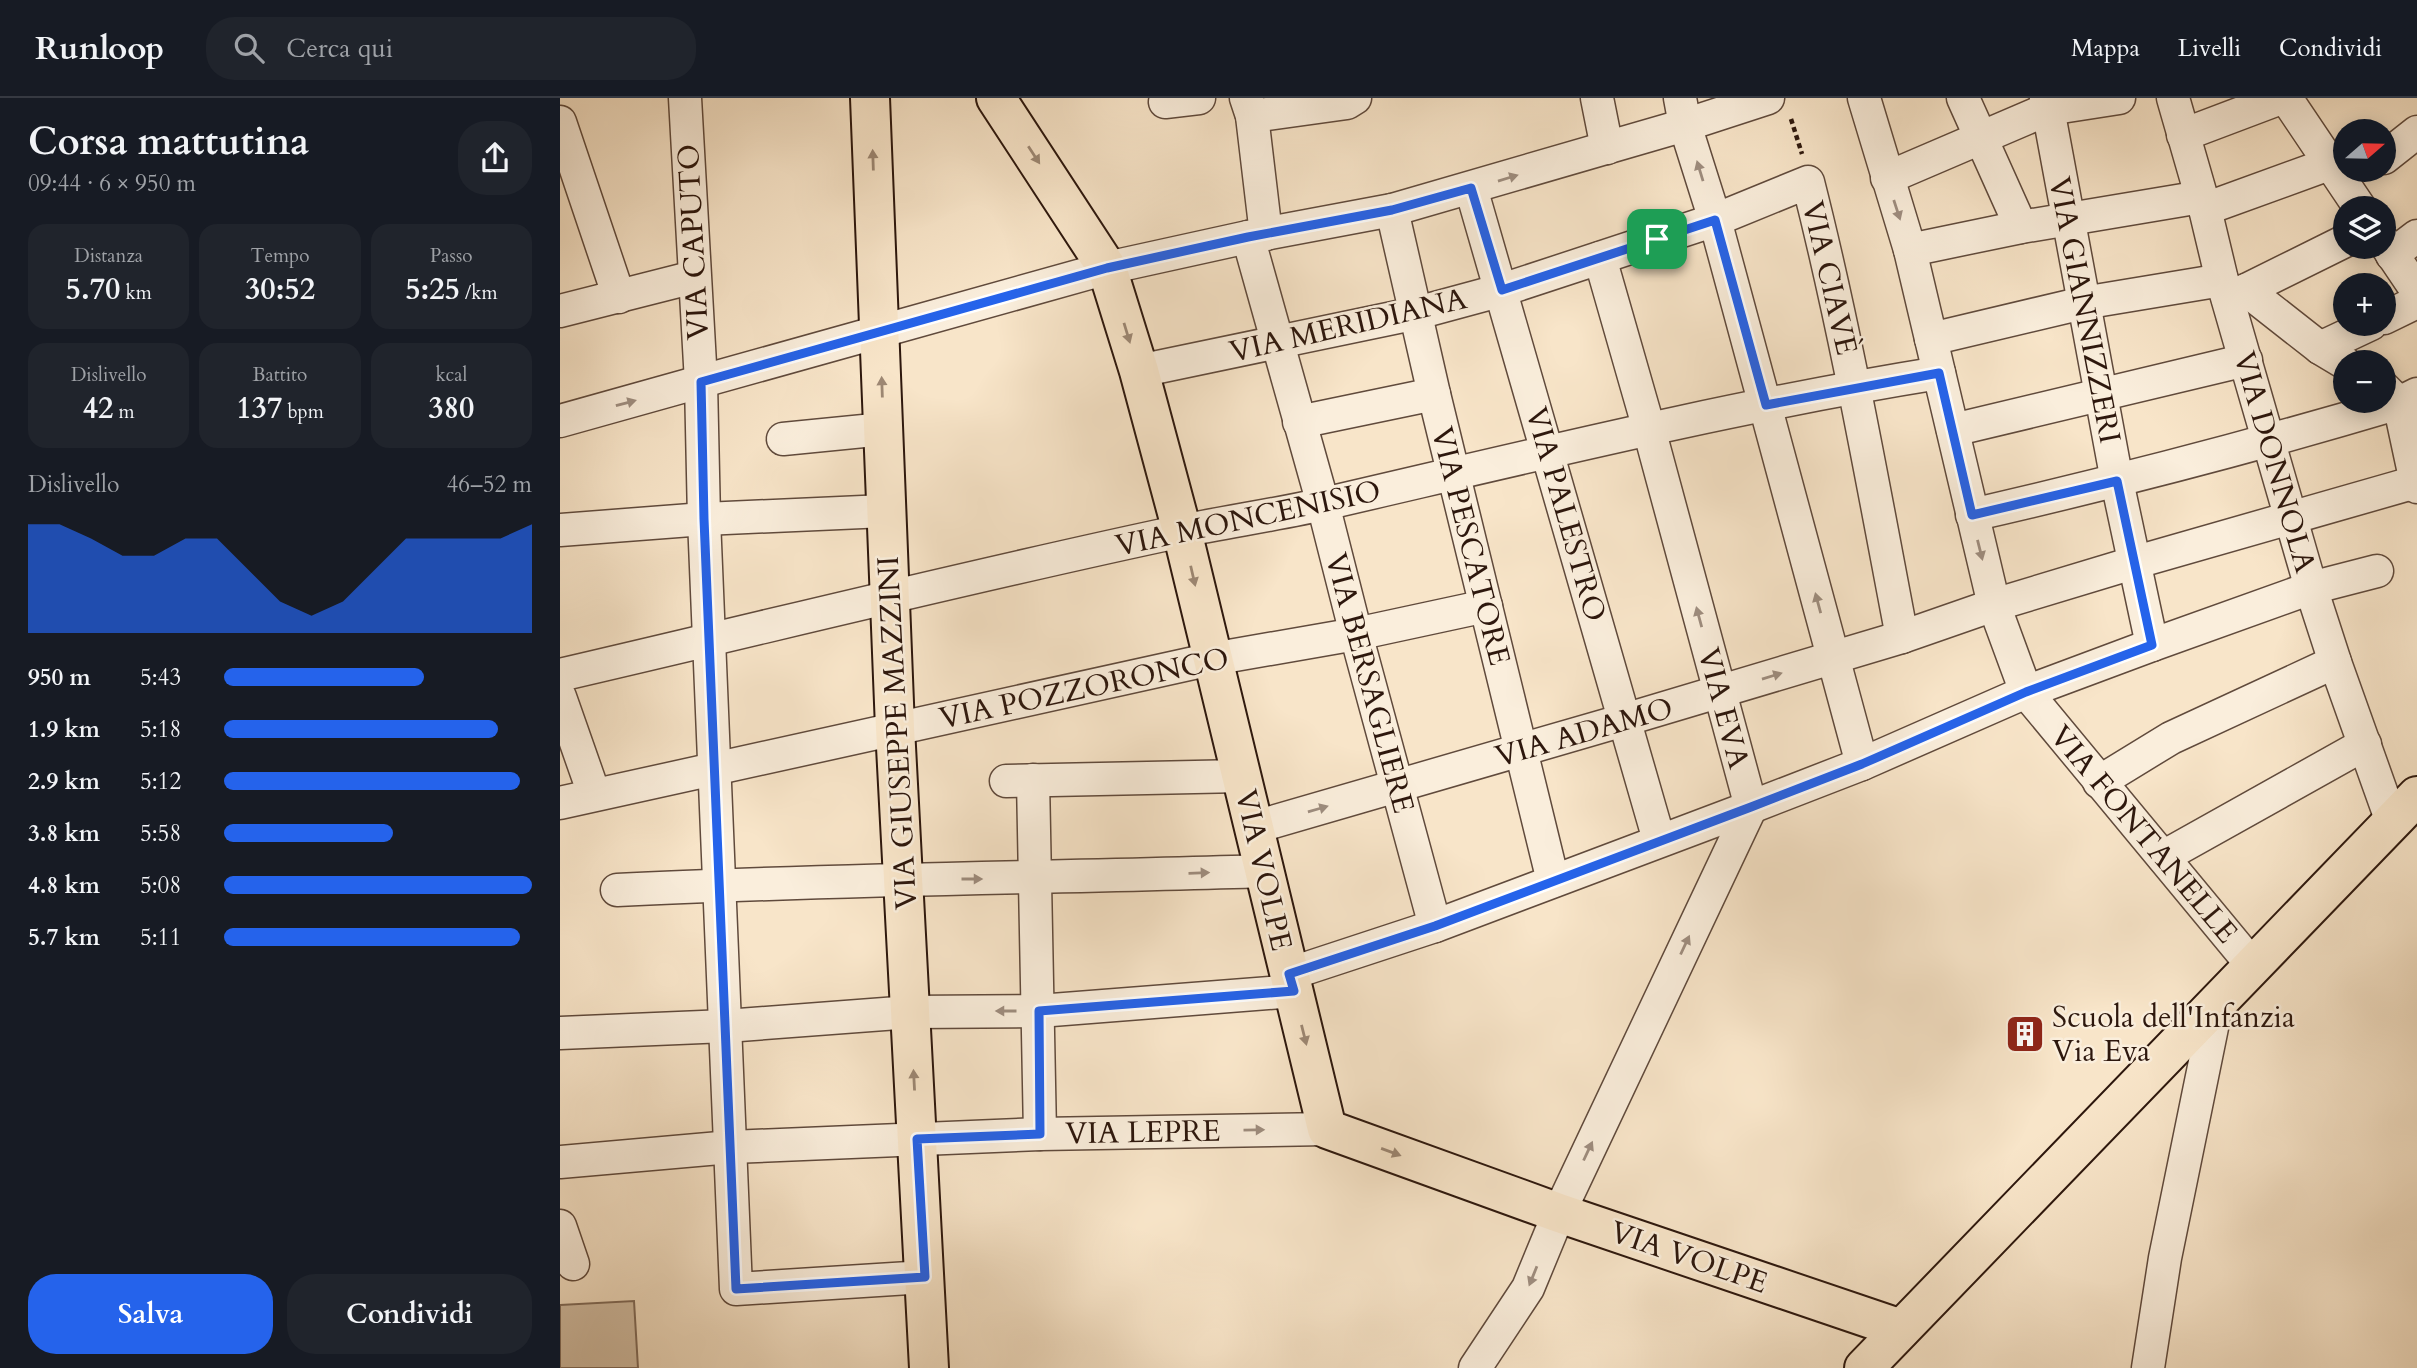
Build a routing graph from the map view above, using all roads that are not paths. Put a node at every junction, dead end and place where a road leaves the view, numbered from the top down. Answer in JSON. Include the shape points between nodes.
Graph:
{"nodes":[{"id":1,"x":685,"y":98,"type":"edge"},
{"id":2,"x":870,"y":98,"type":"edge"},
{"id":3,"x":996,"y":98,"type":"edge"},
{"id":4,"x":1199,"y":98,"type":"edge"},
{"id":5,"x":1354,"y":98,"type":"edge"},
{"id":6,"x":1597,"y":98,"type":"edge"},
{"id":7,"x":1864,"y":98,"type":"edge"},
{"id":8,"x":1963,"y":98,"type":"edge"},
{"id":9,"x":2119,"y":98,"type":"edge"},
{"id":10,"x":2173,"y":98,"type":"edge"},
{"id":11,"x":2281,"y":98,"type":"edge"},
{"id":12,"x":2286,"y":98,"type":"edge"},
{"id":13,"x":2047,"y":103,"type":"edge"},
{"id":14,"x":1779,"y":105,"type":"edge"},
{"id":15,"x":1249,"y":107,"type":"edge"},
{"id":16,"x":1166,"y":108,"type":"edge"},
{"id":17,"x":1683,"y":111,"type":"edge"},
{"id":18,"x":560,"y":122,"type":"edge"},
{"id":19,"x":2417,"y":132,"type":"edge"},
{"id":20,"x":2183,"y":135,"type":"junction"},
{"id":21,"x":1982,"y":139,"type":"junction"},
{"id":22,"x":1607,"y":148,"type":"junction"},
{"id":23,"x":2396,"y":149,"type":"edge"},
{"id":24,"x":2333,"y":159,"type":"edge"},
{"id":25,"x":1887,"y":178,"type":"junction"},
{"id":26,"x":2351,"y":182,"type":"edge"},
{"id":27,"x":1471,"y":188,"type":"junction"},
{"id":28,"x":2203,"y":203,"type":"junction"},
{"id":29,"x":1392,"y":210,"type":"junction"},
{"id":30,"x":2067,"y":219,"type":"junction"},
{"id":31,"x":1715,"y":220,"type":"junction"},
{"id":32,"x":2021,"y":227,"type":"junction"},
{"id":33,"x":1257,"y":235,"type":"junction"},
{"id":34,"x":2417,"y":236,"type":"edge"},
{"id":35,"x":2396,"y":245,"type":"edge"},
{"id":36,"x":2333,"y":246,"type":"edge"},
{"id":37,"x":1910,"y":250,"type":"junction"},
{"id":38,"x":1600,"y":258,"type":"junction"},
{"id":39,"x":2395,"y":259,"type":"edge"},
{"id":40,"x":1107,"y":268,"type":"junction"},
{"id":41,"x":694,"y":277,"type":"junction"},
{"id":42,"x":1502,"y":290,"type":"junction"},
{"id":43,"x":2232,"y":290,"type":"junction"},
{"id":44,"x":2417,"y":291,"type":"edge"},
{"id":45,"x":619,"y":296,"type":"junction"},
{"id":46,"x":2417,"y":302,"type":"edge"},
{"id":47,"x":2083,"y":303,"type":"junction"},
{"id":48,"x":560,"y":312,"type":"edge"},
{"id":49,"x":2396,"y":312,"type":"edge"},
{"id":50,"x":1417,"y":313,"type":"junction"},
{"id":51,"x":880,"y":331,"type":"junction"},
{"id":52,"x":2357,"y":336,"type":"edge"},
{"id":53,"x":1931,"y":339,"type":"junction"},
{"id":54,"x":1278,"y":341,"type":"junction"},
{"id":55,"x":2340,"y":350,"type":"edge"},
{"id":56,"x":2333,"y":356,"type":"edge"},
{"id":57,"x":2246,"y":360,"type":"junction"},
{"id":58,"x":1139,"y":371,"type":"junction"},
{"id":59,"x":1939,"y":373,"type":"junction"},
{"id":60,"x":701,"y":382,"type":"junction"},
{"id":61,"x":1854,"y":387,"type":"junction"},
{"id":62,"x":1434,"y":394,"type":"junction"},
{"id":63,"x":2100,"y":395,"type":"junction"},
{"id":64,"x":2400,"y":395,"type":"edge"},
{"id":65,"x":1766,"y":405,"type":"junction"},
{"id":66,"x":560,"y":421,"type":"edge"},
{"id":67,"x":1299,"y":422,"type":"junction"},
{"id":68,"x":884,"y":429,"type":"junction"},
{"id":69,"x":1649,"y":429,"type":"junction"},
{"id":70,"x":1953,"y":430,"type":"junction"},
{"id":71,"x":783,"y":439,"type":"dead end"},
{"id":72,"x":2268,"y":442,"type":"junction"},
{"id":73,"x":1548,"y":452,"type":"junction"},
{"id":74,"x":1454,"y":473,"type":"junction"},
{"id":75,"x":2117,"y":481,"type":"junction"},
{"id":76,"x":2416,"y":484,"type":"edge"},
{"id":77,"x":1323,"y":504,"type":"junction"},
{"id":78,"x":885,"y":511,"type":"junction"},
{"id":79,"x":1972,"y":515,"type":"junction"},
{"id":80,"x":2290,"y":518,"type":"junction"},
{"id":81,"x":704,"y":519,"type":"junction"},
{"id":82,"x":560,"y":530,"type":"edge"},
{"id":83,"x":1182,"y":531,"type":"junction"},
{"id":84,"x":2133,"y":563,"type":"junction"},
{"id":85,"x":2377,"y":571,"type":"dead end"},
{"id":86,"x":2311,"y":588,"type":"junction"},
{"id":87,"x":890,"y":597,"type":"junction"},
{"id":88,"x":1994,"y":605,"type":"junction"},
{"id":89,"x":1486,"y":606,"type":"junction"},
{"id":90,"x":1356,"y":634,"type":"junction"},
{"id":91,"x":1902,"y":637,"type":"junction"},
{"id":92,"x":710,"y":640,"type":"junction"},
{"id":93,"x":2152,"y":645,"type":"junction"},
{"id":94,"x":1833,"y":658,"type":"junction"},
{"id":95,"x":1212,"y":659,"type":"junction"},
{"id":96,"x":2335,"y":662,"type":"junction"},
{"id":97,"x":560,"y":675,"type":"edge"},
{"id":98,"x":1719,"y":692,"type":"junction"},
{"id":99,"x":2026,"y":692,"type":"junction"},
{"id":100,"x":560,"y":697,"type":"edge"},
{"id":101,"x":1624,"y":720,"type":"junction"},
{"id":102,"x":895,"y":728,"type":"junction"},
{"id":103,"x":2365,"y":744,"type":"junction"},
{"id":104,"x":1521,"y":751,"type":"junction"},
{"id":105,"x":1862,"y":764,"type":"junction"},
{"id":106,"x":715,"y":767,"type":"junction"},
{"id":107,"x":1242,"y":776,"type":"junction"},
{"id":108,"x":2099,"y":782,"type":"junction"},
{"id":109,"x":1397,"y":787,"type":"junction"},
{"id":110,"x":594,"y":794,"type":"junction"},
{"id":111,"x":560,"y":803,"type":"edge"},
{"id":112,"x":1751,"y":807,"type":"junction"},
{"id":113,"x":2404,"y":809,"type":"edge"},
{"id":114,"x":1252,"y":828,"type":"junction"},
{"id":115,"x":1659,"y":840,"type":"junction"},
{"id":116,"x":2163,"y":858,"type":"junction"},
{"id":117,"x":1266,"y":871,"type":"junction"},
{"id":118,"x":904,"y":878,"type":"junction"},
{"id":119,"x":1036,"y":879,"type":"junction"},
{"id":120,"x":1553,"y":881,"type":"junction"},
{"id":121,"x":720,"y":885,"type":"junction"},
{"id":122,"x":617,"y":890,"type":"dead end"},
{"id":123,"x":1435,"y":926,"type":"junction"},
{"id":124,"x":2253,"y":966,"type":"junction"},
{"id":125,"x":1291,"y":983,"type":"junction"},
{"id":126,"x":2217,"y":1003,"type":"junction"},
{"id":127,"x":1039,"y":1011,"type":"junction"},
{"id":128,"x":911,"y":1012,"type":"junction"},
{"id":129,"x":726,"y":1027,"type":"junction"},
{"id":130,"x":560,"y":1033,"type":"edge"},
{"id":131,"x":1327,"y":1129,"type":"junction"},
{"id":132,"x":1040,"y":1134,"type":"junction"},
{"id":133,"x":917,"y":1139,"type":"junction"},
{"id":134,"x":731,"y":1147,"type":"junction"},
{"id":135,"x":560,"y":1162,"type":"edge"},
{"id":136,"x":1559,"y":1213,"type":"junction"},
{"id":137,"x":560,"y":1226,"type":"edge"},
{"id":138,"x":573,"y":1264,"type":"dead end"},
{"id":139,"x":925,"y":1277,"type":"junction"},
{"id":140,"x":1901,"y":1328,"type":"junction"},
{"id":141,"x":929,"y":1368,"type":"edge"},
{"id":142,"x":1475,"y":1368,"type":"edge"},
{"id":143,"x":1864,"y":1368,"type":"edge"},
{"id":144,"x":2148,"y":1368,"type":"edge"}],
"edges":[{"from":1,"to":41,"type":"street","name":"VIA CAPUTO"},
{"from":51,"to":2,"type":"main road","name":"VIA GIUSEPPE MAZZINI","one_way":true},
{"from":3,"to":40,"type":"main road","name":"VIA VOLPE","one_way":true},
{"from":4,"to":16,"type":"street"},
{"from":5,"to":15,"type":"street","via":[[1347,103]]},
{"from":6,"to":22,"type":"street"},
{"from":7,"to":25,"type":"street","name":"VIA FONTANELLE"},
{"from":8,"to":21,"type":"street"},
{"from":9,"to":13,"type":"street"},
{"from":10,"to":20,"type":"street","name":"VIA DONNOLA"},
{"from":11,"to":20,"type":"street"},
{"from":12,"to":24,"type":"street"},
{"from":13,"to":21,"type":"street"},
{"from":13,"to":30,"type":"street","name":"VIA GIANNIZZERI"},
{"from":14,"to":17,"type":"street"},
{"from":15,"to":33,"type":"street","name":"VIA BERSAGLIERE"},
{"from":17,"to":22,"type":"street"},
{"from":31,"to":17,"type":"street","one_way":true},
{"from":18,"to":45,"type":"street"},
{"from":19,"to":23,"type":"street"},
{"from":20,"to":28,"type":"street","name":"VIA DONNOLA"},
{"from":21,"to":25,"type":"street"},
{"from":21,"to":32,"type":"street"},
{"from":27,"to":22,"type":"street","one_way":true},
{"from":25,"to":37,"type":"street","name":"VIA FONTANELLE","one_way":true},
{"from":26,"to":28,"type":"street"},
{"from":27,"to":29,"type":"street"},
{"from":27,"to":42,"type":"street","name":"VIA PALESTRO"},
{"from":28,"to":30,"type":"street"},
{"from":28,"to":43,"type":"street","name":"VIA DONNOLA"},
{"from":29,"to":33,"type":"street"},
{"from":29,"to":50,"type":"street","name":"VIA PESCATORE"},
{"from":30,"to":32,"type":"street"},
{"from":30,"to":47,"type":"street","name":"VIA GIANNIZZERI"},
{"from":31,"to":38,"type":"street","name":"VIA MERIDIANA"},
{"from":31,"to":61,"type":"street","name":"VIA CIAVÈ","via":[[1808,182]]},
{"from":31,"to":65,"type":"street"},
{"from":32,"to":37,"type":"street"},
{"from":33,"to":40,"type":"street"},
{"from":33,"to":54,"type":"street","name":"VIA BERSAGLIERE"},
{"from":34,"to":35,"type":"street"},
{"from":36,"to":43,"type":"street"},
{"from":37,"to":53,"type":"street","name":"VIA FONTANELLE"},
{"from":38,"to":42,"type":"street","name":"VIA MERIDIANA"},
{"from":38,"to":69,"type":"street","name":"VIA EVA"},
{"from":39,"to":44,"type":"street"},
{"from":40,"to":51,"type":"street"},
{"from":40,"to":58,"type":"main road","name":"VIA VOLPE","one_way":true},
{"from":41,"to":45,"type":"street"},
{"from":41,"to":60,"type":"street","name":"VIA CAPUTO"},
{"from":42,"to":50,"type":"street","name":"VIA MERIDIANA"},
{"from":42,"to":73,"type":"street","name":"VIA PALESTRO"},
{"from":43,"to":47,"type":"street"},
{"from":43,"to":56,"type":"street"},
{"from":43,"to":57,"type":"street","name":"VIA DONNOLA"},
{"from":45,"to":48,"type":"street"},
{"from":46,"to":49,"type":"street"},
{"from":47,"to":53,"type":"street"},
{"from":47,"to":63,"type":"street","name":"VIA GIANNIZZERI"},
{"from":50,"to":54,"type":"street","name":"VIA MERIDIANA"},
{"from":50,"to":62,"type":"street","name":"VIA PESCATORE"},
{"from":51,"to":60,"type":"street"},
{"from":68,"to":51,"type":"main road","name":"VIA GIUSEPPE MAZZINI","one_way":true},
{"from":52,"to":55,"type":"street"},
{"from":53,"to":59,"type":"street","name":"VIA FONTANELLE"},
{"from":54,"to":58,"type":"street","name":"VIA MERIDIANA"},
{"from":54,"to":67,"type":"street","name":"VIA BERSAGLIERE"},
{"from":57,"to":63,"type":"street"},
{"from":57,"to":72,"type":"street","name":"VIA DONNOLA"},
{"from":58,"to":83,"type":"main road","name":"VIA VOLPE"},
{"from":59,"to":61,"type":"street","name":"VIA MONCENISIO"},
{"from":59,"to":70,"type":"street","name":"VIA FONTANELLE"},
{"from":66,"to":60,"type":"street","one_way":true},
{"from":60,"to":81,"type":"street","name":"VIA CAPUTO"},
{"from":61,"to":65,"type":"street","name":"VIA MONCENISIO"},
{"from":61,"to":91,"type":"street","name":"VIA CIAVÈ"},
{"from":62,"to":67,"type":"street"},
{"from":62,"to":74,"type":"street","name":"VIA PESCATORE"},
{"from":63,"to":70,"type":"street"},
{"from":63,"to":75,"type":"street","name":"VIA GIANNIZZERI"},
{"from":64,"to":72,"type":"street"},
{"from":64,"to":76,"type":"street"},
{"from":65,"to":69,"type":"street","name":"VIA MONCENISIO"},
{"from":94,"to":65,"type":"street","one_way":true},
{"from":67,"to":77,"type":"street","name":"VIA BERSAGLIERE"},
{"from":68,"to":71,"type":"street"},
{"from":68,"to":78,"type":"main road","name":"VIA GIUSEPPE MAZZINI"},
{"from":69,"to":73,"type":"street","name":"VIA MONCENISIO"},
{"from":98,"to":69,"type":"street","name":"VIA EVA","one_way":true},
{"from":70,"to":79,"type":"street","name":"VIA FONTANELLE"},
{"from":72,"to":75,"type":"street"},
{"from":72,"to":80,"type":"street","name":"VIA DONNOLA"},
{"from":73,"to":74,"type":"street","name":"VIA MONCENISIO"},
{"from":73,"to":101,"type":"street","name":"VIA PALESTRO"},
{"from":74,"to":77,"type":"street","name":"VIA MONCENISIO"},
{"from":74,"to":89,"type":"street","name":"VIA PESCATORE"},
{"from":75,"to":79,"type":"street"},
{"from":75,"to":84,"type":"street","name":"VIA GIANNIZZERI"},
{"from":76,"to":80,"type":"street","name":"VIA ADAMO"},
{"from":77,"to":83,"type":"street","name":"VIA MONCENISIO"},
{"from":77,"to":90,"type":"street","name":"VIA BERSAGLIERE"},
{"from":78,"to":81,"type":"street"},
{"from":78,"to":87,"type":"main road","name":"VIA GIUSEPPE MAZZINI"},
{"from":79,"to":88,"type":"street","name":"VIA FONTANELLE","one_way":true},
{"from":80,"to":84,"type":"street","name":"VIA ADAMO"},
{"from":80,"to":86,"type":"street","name":"VIA DONNOLA"},
{"from":81,"to":82,"type":"street"},
{"from":81,"to":92,"type":"street","name":"VIA CAPUTO"},
{"from":83,"to":87,"type":"street","name":"VIA MONCENISIO"},
{"from":83,"to":95,"type":"main road","name":"VIA VOLPE","one_way":true},
{"from":84,"to":88,"type":"street","name":"VIA ADAMO"},
{"from":84,"to":93,"type":"street","name":"VIA GIANNIZZERI"},
{"from":85,"to":86,"type":"street"},
{"from":86,"to":93,"type":"street"},
{"from":86,"to":96,"type":"street","name":"VIA DONNOLA"},
{"from":87,"to":92,"type":"street","name":"VIA MONCENISIO"},
{"from":87,"to":102,"type":"main road","name":"VIA GIUSEPPE MAZZINI"},
{"from":88,"to":91,"type":"street","name":"VIA ADAMO"},
{"from":88,"to":99,"type":"street","name":"VIA FONTANELLE"},
{"from":89,"to":90,"type":"street","name":"VIA POZZORONCO"},
{"from":89,"to":104,"type":"street","name":"VIA PESCATORE"},
{"from":90,"to":95,"type":"street","name":"VIA POZZORONCO"},
{"from":90,"to":109,"type":"street","name":"VIA BERSAGLIERE"},
{"from":91,"to":94,"type":"street","name":"VIA ADAMO"},
{"from":92,"to":97,"type":"street","name":"VIA MONCENISIO"},
{"from":92,"to":106,"type":"street","name":"VIA CAPUTO"},
{"from":93,"to":99,"type":"street"},
{"from":98,"to":94,"type":"street","name":"VIA ADAMO","one_way":true},
{"from":94,"to":105,"type":"street"},
{"from":95,"to":102,"type":"street","name":"VIA POZZORONCO"},
{"from":95,"to":107,"type":"main road","name":"VIA VOLPE"},
{"from":96,"to":103,"type":"street","name":"VIA DONNOLA"},
{"from":96,"to":108,"type":"street","via":[[2171,738]]},
{"from":98,"to":101,"type":"street","name":"VIA ADAMO"},
{"from":98,"to":112,"type":"street","name":"VIA EVA"},
{"from":99,"to":105,"type":"street"},
{"from":99,"to":108,"type":"street","name":"VIA FONTANELLE"},
{"from":100,"to":110,"type":"street"},
{"from":101,"to":104,"type":"street","name":"VIA ADAMO"},
{"from":101,"to":115,"type":"street","name":"VIA PALESTRO"},
{"from":102,"to":106,"type":"street","name":"VIA POZZORONCO"},
{"from":102,"to":118,"type":"main road","name":"VIA GIUSEPPE MAZZINI"},
{"from":103,"to":113,"type":"street","name":"VIA DONNOLA"},
{"from":103,"to":116,"type":"street"},
{"from":104,"to":109,"type":"street","name":"VIA ADAMO"},
{"from":104,"to":120,"type":"street","name":"VIA PESCATORE"},
{"from":105,"to":112,"type":"street"},
{"from":106,"to":110,"type":"street","name":"VIA POZZORONCO"},
{"from":106,"to":121,"type":"street","name":"VIA CAPUTO"},
{"from":107,"to":114,"type":"main road","name":"VIA VOLPE"},
{"from":107,"to":119,"type":"street","via":[[1020,780]]},
{"from":108,"to":116,"type":"street","name":"VIA FONTANELLE"},
{"from":114,"to":109,"type":"street","name":"VIA ADAMO","one_way":true},
{"from":109,"to":123,"type":"street","name":"VIA BERSAGLIERE"},
{"from":110,"to":111,"type":"street","name":"VIA POZZORONCO"},
{"from":112,"to":115,"type":"street"},
{"from":136,"to":112,"type":"street","name":"VIA EVA","one_way":true},
{"from":113,"to":124,"type":"main road"},
{"from":114,"to":117,"type":"main road","name":"VIA VOLPE"},
{"from":115,"to":120,"type":"street"},
{"from":116,"to":124,"type":"street","name":"VIA FONTANELLE"},
{"from":119,"to":117,"type":"street","one_way":true},
{"from":117,"to":125,"type":"main road","name":"VIA VOLPE"},
{"from":118,"to":119,"type":"street","one_way":true},
{"from":118,"to":121,"type":"street"},
{"from":118,"to":128,"type":"main road","name":"VIA GIUSEPPE MAZZINI"},
{"from":119,"to":127,"type":"street"},
{"from":120,"to":123,"type":"street"},
{"from":121,"to":122,"type":"street"},
{"from":121,"to":129,"type":"street","name":"VIA CAPUTO"},
{"from":123,"to":125,"type":"street"},
{"from":124,"to":126,"type":"main road"},
{"from":125,"to":127,"type":"street"},
{"from":125,"to":131,"type":"main road","name":"VIA VOLPE","one_way":true},
{"from":126,"to":140,"type":"main road"},
{"from":126,"to":144,"type":"street","via":[[2165,1258]]},
{"from":127,"to":128,"type":"street","one_way":true},
{"from":127,"to":132,"type":"street"},
{"from":128,"to":129,"type":"street"},
{"from":133,"to":128,"type":"main road","name":"VIA GIUSEPPE MAZZINI","one_way":true},
{"from":129,"to":130,"type":"street"},
{"from":129,"to":134,"type":"street","name":"VIA CAPUTO"},
{"from":132,"to":131,"type":"street","name":"VIA LEPRE","one_way":true},
{"from":131,"to":136,"type":"main road","name":"VIA VOLPE","one_way":true},
{"from":132,"to":133,"type":"street","name":"VIA LEPRE"},
{"from":133,"to":134,"type":"street","name":"VIA LEPRE"},
{"from":133,"to":139,"type":"main road","name":"VIA GIUSEPPE MAZZINI"},
{"from":134,"to":135,"type":"street","name":"VIA LEPRE"},
{"from":134,"to":139,"type":"street","name":"VIA CAPUTO","via":[[736,1289]]},
{"from":136,"to":140,"type":"main road","name":"VIA VOLPE"},
{"from":136,"to":142,"type":"street","name":"VIA EVA","one_way":true,"via":[[1528,1289]]},
{"from":137,"to":138,"type":"street"},
{"from":139,"to":141,"type":"main road","name":"VIA GIUSEPPE MAZZINI"},
{"from":140,"to":143,"type":"main road"}]}
